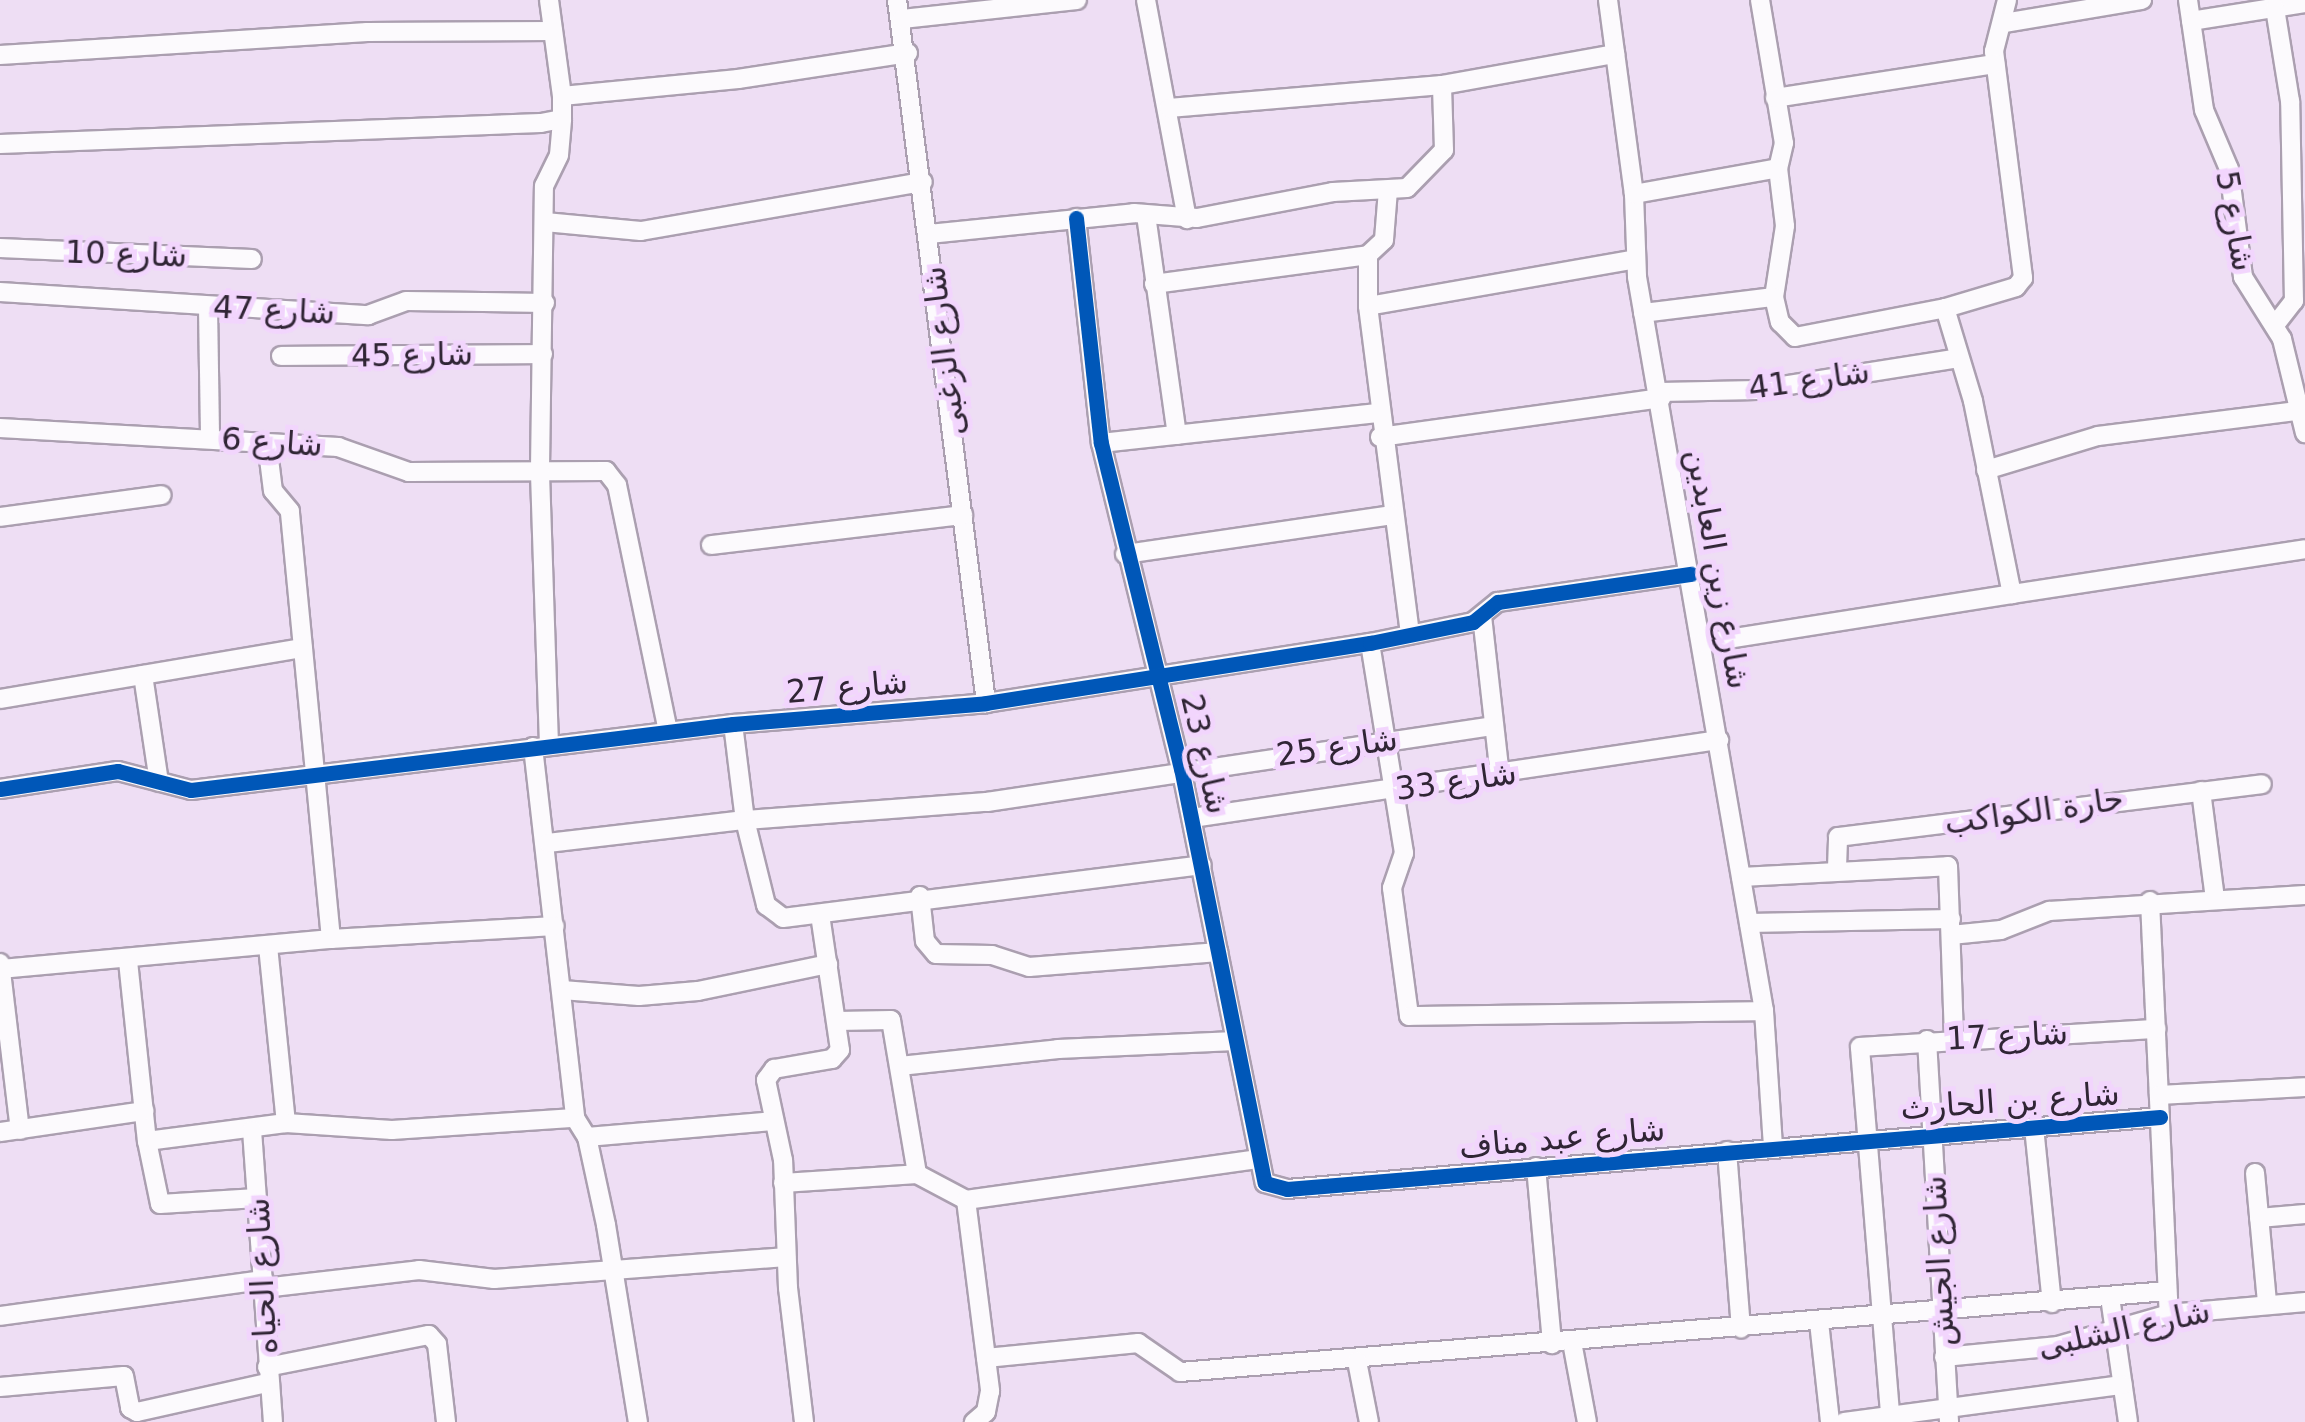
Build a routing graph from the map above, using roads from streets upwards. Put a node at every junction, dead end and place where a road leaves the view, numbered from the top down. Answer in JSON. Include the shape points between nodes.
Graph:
{"nodes":[{"id":1,"x":549,"y":0,"type":"edge"},
{"id":2,"x":897,"y":0,"type":"edge"},
{"id":3,"x":1077,"y":0,"type":"edge"},
{"id":4,"x":1146,"y":0,"type":"edge"},
{"id":5,"x":1608,"y":0,"type":"edge"},
{"id":6,"x":1760,"y":0,"type":"edge"},
{"id":7,"x":2007,"y":0,"type":"edge"},
{"id":8,"x":2142,"y":0,"type":"edge"},
{"id":9,"x":2188,"y":0,"type":"edge"},
{"id":10,"x":2305,"y":3,"type":"edge"},
{"id":11,"x":2275,"y":8,"type":"junction"},
{"id":12,"x":902,"y":19,"type":"junction"},
{"id":13,"x":2191,"y":21,"type":"junction"},
{"id":14,"x":2004,"y":23,"type":"junction"},
{"id":15,"x":553,"y":32,"type":"junction"},
{"id":16,"x":908,"y":53,"type":"junction"},
{"id":17,"x":1615,"y":54,"type":"junction"},
{"id":18,"x":0,"y":55,"type":"edge"},
{"id":19,"x":1996,"y":64,"type":"junction"},
{"id":20,"x":1442,"y":85,"type":"junction"},
{"id":21,"x":562,"y":96,"type":"junction"},
{"id":22,"x":1775,"y":98,"type":"junction"},
{"id":23,"x":1170,"y":108,"type":"junction"},
{"id":24,"x":562,"y":118,"type":"junction"},
{"id":25,"x":0,"y":144,"type":"edge"},
{"id":26,"x":1778,"y":168,"type":"junction"},
{"id":27,"x":923,"y":182,"type":"junction"},
{"id":28,"x":1388,"y":190,"type":"junction"},
{"id":29,"x":1634,"y":194,"type":"junction"},
{"id":30,"x":1146,"y":215,"type":"junction"},
{"id":31,"x":1076,"y":218,"type":"junction"},
{"id":32,"x":1187,"y":219,"type":"junction"},
{"id":33,"x":545,"y":222,"type":"junction"},
{"id":34,"x":929,"y":234,"type":"junction"},
{"id":35,"x":0,"y":248,"type":"edge"},
{"id":36,"x":1368,"y":255,"type":"junction"},
{"id":37,"x":252,"y":258,"type":"dead end"},
{"id":38,"x":1636,"y":259,"type":"junction"},
{"id":39,"x":1154,"y":284,"type":"junction"},
{"id":40,"x":0,"y":292,"type":"edge"},
{"id":41,"x":1774,"y":297,"type":"junction"},
{"id":42,"x":545,"y":302,"type":"junction"},
{"id":43,"x":1368,"y":306,"type":"junction"},
{"id":44,"x":208,"y":307,"type":"junction"},
{"id":45,"x":1945,"y":308,"type":"junction"},
{"id":46,"x":1643,"y":313,"type":"junction"},
{"id":47,"x":2275,"y":326,"type":"junction"},
{"id":48,"x":543,"y":354,"type":"junction"},
{"id":49,"x":282,"y":356,"type":"dead end"},
{"id":50,"x":1958,"y":358,"type":"junction"},
{"id":51,"x":1661,"y":395,"type":"junction"},
{"id":52,"x":2302,"y":410,"type":"edge"},
{"id":53,"x":1378,"y":413,"type":"junction"},
{"id":54,"x":0,"y":428,"type":"edge"},
{"id":55,"x":2305,"y":433,"type":"edge"},
{"id":56,"x":1177,"y":436,"type":"junction"},
{"id":57,"x":1380,"y":437,"type":"junction"},
{"id":58,"x":210,"y":438,"type":"junction"},
{"id":59,"x":266,"y":443,"type":"junction"},
{"id":60,"x":1101,"y":443,"type":"junction"},
{"id":61,"x":540,"y":468,"type":"junction"},
{"id":62,"x":1986,"y":470,"type":"junction"},
{"id":63,"x":162,"y":495,"type":"dead end"},
{"id":64,"x":964,"y":514,"type":"junction"},
{"id":65,"x":1392,"y":515,"type":"junction"},
{"id":66,"x":0,"y":517,"type":"edge"},
{"id":67,"x":711,"y":544,"type":"dead end"},
{"id":68,"x":2305,"y":549,"type":"edge"},
{"id":69,"x":1125,"y":554,"type":"junction"},
{"id":70,"x":1691,"y":574,"type":"junction"},
{"id":71,"x":2012,"y":594,"type":"junction"},
{"id":72,"x":1482,"y":616,"type":"junction"},
{"id":73,"x":1410,"y":634,"type":"junction"},
{"id":74,"x":1370,"y":643,"type":"junction"},
{"id":75,"x":1703,"y":643,"type":"junction"},
{"id":76,"x":303,"y":648,"type":"junction"},
{"id":77,"x":144,"y":674,"type":"junction"},
{"id":78,"x":1159,"y":676,"type":"junction"},
{"id":79,"x":0,"y":699,"type":"edge"},
{"id":80,"x":986,"y":703,"type":"junction"},
{"id":81,"x":733,"y":724,"type":"junction"},
{"id":82,"x":1493,"y":726,"type":"junction"},
{"id":83,"x":668,"y":732,"type":"junction"},
{"id":84,"x":1385,"y":740,"type":"junction"},
{"id":85,"x":1719,"y":740,"type":"junction"},
{"id":86,"x":541,"y":746,"type":"junction"},
{"id":87,"x":1181,"y":768,"type":"junction"},
{"id":88,"x":1500,"y":776,"type":"junction"},
{"id":89,"x":318,"y":777,"type":"junction"},
{"id":90,"x":159,"y":782,"type":"junction"},
{"id":91,"x":2262,"y":784,"type":"dead end"},
{"id":92,"x":0,"y":789,"type":"edge"},
{"id":93,"x":1395,"y":790,"type":"junction"},
{"id":94,"x":2201,"y":791,"type":"junction"},
{"id":95,"x":1192,"y":818,"type":"junction"},
{"id":96,"x":745,"y":820,"type":"junction"},
{"id":97,"x":548,"y":842,"type":"junction"},
{"id":98,"x":1202,"y":865,"type":"junction"},
{"id":99,"x":1837,"y":868,"type":"junction"},
{"id":100,"x":1741,"y":876,"type":"junction"},
{"id":101,"x":920,"y":896,"type":"junction"},
{"id":102,"x":2305,"y":896,"type":"edge"},
{"id":103,"x":2215,"y":899,"type":"junction"},
{"id":104,"x":2150,"y":901,"type":"junction"},
{"id":105,"x":820,"y":914,"type":"junction"},
{"id":106,"x":1749,"y":923,"type":"junction"},
{"id":107,"x":555,"y":926,"type":"junction"},
{"id":108,"x":1951,"y":927,"type":"junction"},
{"id":109,"x":331,"y":939,"type":"junction"},
{"id":110,"x":268,"y":946,"type":"junction"},
{"id":111,"x":1218,"y":952,"type":"junction"},
{"id":112,"x":128,"y":960,"type":"junction"},
{"id":113,"x":828,"y":964,"type":"junction"},
{"id":114,"x":0,"y":967,"type":"edge"},
{"id":115,"x":562,"y":990,"type":"junction"},
{"id":116,"x":1764,"y":1011,"type":"junction"},
{"id":117,"x":837,"y":1020,"type":"junction"},
{"id":118,"x":2156,"y":1029,"type":"junction"},
{"id":119,"x":1954,"y":1038,"type":"junction"},
{"id":120,"x":1926,"y":1040,"type":"junction"},
{"id":121,"x":1235,"y":1041,"type":"junction"},
{"id":122,"x":900,"y":1066,"type":"junction"},
{"id":123,"x":2305,"y":1087,"type":"edge"},
{"id":124,"x":2159,"y":1095,"type":"junction"},
{"id":125,"x":144,"y":1112,"type":"junction"},
{"id":126,"x":575,"y":1118,"type":"junction"},
{"id":127,"x":2160,"y":1118,"type":"junction"},
{"id":128,"x":772,"y":1121,"type":"junction"},
{"id":129,"x":286,"y":1123,"type":"junction"},
{"id":130,"x":2034,"y":1126,"type":"junction"},
{"id":131,"x":20,"y":1130,"type":"junction"},
{"id":132,"x":252,"y":1130,"type":"junction"},
{"id":133,"x":0,"y":1132,"type":"edge"},
{"id":134,"x":1932,"y":1134,"type":"junction"},
{"id":135,"x":586,"y":1137,"type":"junction"},
{"id":136,"x":1864,"y":1139,"type":"junction"},
{"id":137,"x":148,"y":1141,"type":"junction"},
{"id":138,"x":1773,"y":1147,"type":"junction"},
{"id":139,"x":1727,"y":1151,"type":"junction"},
{"id":140,"x":1257,"y":1158,"type":"junction"},
{"id":141,"x":1536,"y":1168,"type":"junction"},
{"id":142,"x":2255,"y":1172,"type":"dead end"},
{"id":143,"x":917,"y":1174,"type":"junction"},
{"id":144,"x":783,"y":1183,"type":"junction"},
{"id":145,"x":1266,"y":1183,"type":"joint"},
{"id":146,"x":257,"y":1198,"type":"junction"},
{"id":147,"x":966,"y":1200,"type":"junction"},
{"id":148,"x":2305,"y":1214,"type":"edge"},
{"id":149,"x":2258,"y":1218,"type":"junction"},
{"id":150,"x":786,"y":1257,"type":"junction"},
{"id":151,"x":613,"y":1267,"type":"junction"},
{"id":152,"x":264,"y":1284,"type":"junction"},
{"id":153,"x":2167,"y":1291,"type":"junction"},
{"id":154,"x":2110,"y":1298,"type":"junction"},
{"id":155,"x":2305,"y":1302,"type":"edge"},
{"id":156,"x":2052,"y":1303,"type":"junction"},
{"id":157,"x":2267,"y":1304,"type":"junction"},
{"id":158,"x":1942,"y":1309,"type":"junction"},
{"id":159,"x":2169,"y":1314,"type":"junction"},
{"id":160,"x":0,"y":1316,"type":"edge"},
{"id":161,"x":1881,"y":1316,"type":"junction"},
{"id":162,"x":1819,"y":1322,"type":"junction"},
{"id":163,"x":1741,"y":1328,"type":"junction"},
{"id":164,"x":2115,"y":1334,"type":"junction"},
{"id":165,"x":1572,"y":1342,"type":"junction"},
{"id":166,"x":1552,"y":1344,"type":"junction"},
{"id":167,"x":1944,"y":1357,"type":"junction"},
{"id":168,"x":986,"y":1358,"type":"junction"},
{"id":169,"x":1357,"y":1361,"type":"junction"},
{"id":170,"x":267,"y":1375,"type":"junction"},
{"id":171,"x":2123,"y":1386,"type":"junction"},
{"id":172,"x":0,"y":1387,"type":"edge"},
{"id":173,"x":1890,"y":1413,"type":"junction"},
{"id":174,"x":1948,"y":1413,"type":"edge"},
{"id":175,"x":273,"y":1422,"type":"edge"},
{"id":176,"x":446,"y":1422,"type":"edge"},
{"id":177,"x":638,"y":1422,"type":"edge"},
{"id":178,"x":804,"y":1422,"type":"edge"},
{"id":179,"x":974,"y":1422,"type":"edge"},
{"id":180,"x":1369,"y":1422,"type":"edge"},
{"id":181,"x":1587,"y":1422,"type":"edge"},
{"id":182,"x":1830,"y":1422,"type":"edge"},
{"id":183,"x":1844,"y":1422,"type":"edge"},
{"id":184,"x":2128,"y":1422,"type":"edge"}],
"edges":[{"from":1,"to":15,"type":"street"},
{"from":2,"to":12,"type":"street","name":"شارع الزغبى"},
{"from":3,"to":12,"type":"street"},
{"from":4,"to":23,"type":"street"},
{"from":5,"to":17,"type":"street","name":"شارع زين العابدين"},
{"from":6,"to":22,"type":"street"},
{"from":7,"to":14,"type":"street"},
{"from":8,"to":14,"type":"street"},
{"from":9,"to":13,"type":"street","name":"شارع 5"},
{"from":10,"to":11,"type":"street"},
{"from":11,"to":13,"type":"street"},
{"from":11,"to":47,"type":"street","via":[[2290,101],[2294,301]]},
{"from":12,"to":16,"type":"street","name":"شارع الزغبى"},
{"from":13,"to":47,"type":"street","name":"شارع 5","via":[[2204,110],[2229,169],[2244,277]]},
{"from":14,"to":19,"type":"street","via":[[1995,38]]},
{"from":15,"to":18,"type":"street","via":[[367,32]]},
{"from":15,"to":21,"type":"street"},
{"from":16,"to":21,"type":"street","via":[[738,80]]},
{"from":16,"to":27,"type":"street","name":"شارع الزغبى"},
{"from":17,"to":20,"type":"street"},
{"from":17,"to":29,"type":"street","name":"شارع زين العابدين"},
{"from":19,"to":22,"type":"street"},
{"from":19,"to":45,"type":"street","via":[[2022,278],[2016,287]]},
{"from":20,"to":23,"type":"street"},
{"from":20,"to":28,"type":"street","via":[[1444,150],[1407,188]]},
{"from":21,"to":24,"type":"street"},
{"from":22,"to":26,"type":"street","via":[[1784,143]]},
{"from":23,"to":32,"type":"street"},
{"from":24,"to":25,"type":"street"},
{"from":24,"to":33,"type":"street","via":[[559,155],[544,186]]},
{"from":26,"to":29,"type":"street"},
{"from":26,"to":41,"type":"street","via":[[1785,226]]},
{"from":27,"to":33,"type":"street","via":[[641,231]]},
{"from":27,"to":34,"type":"street","name":"شارع الزغبى"},
{"from":28,"to":32,"type":"street","via":[[1333,192]]},
{"from":28,"to":36,"type":"street","via":[[1384,240]]},
{"from":29,"to":38,"type":"street","name":"شارع زين العابدين"},
{"from":30,"to":31,"type":"street"},
{"from":30,"to":32,"type":"street"},
{"from":30,"to":39,"type":"street"},
{"from":31,"to":34,"type":"street"},
{"from":31,"to":60,"type":"street","name":"شارع 23"},
{"from":33,"to":42,"type":"street"},
{"from":34,"to":64,"type":"street","name":"شارع الزغبى"},
{"from":35,"to":37,"type":"street","name":"شارع 10"},
{"from":36,"to":39,"type":"street"},
{"from":36,"to":43,"type":"street"},
{"from":38,"to":43,"type":"street"},
{"from":38,"to":46,"type":"street","name":"شارع زين العابدين"},
{"from":39,"to":56,"type":"street"},
{"from":40,"to":44,"type":"street","name":"شارع 47"},
{"from":41,"to":45,"type":"street","via":[[1780,322],[1795,337]]},
{"from":41,"to":46,"type":"street"},
{"from":42,"to":44,"type":"street","name":"شارع 47","via":[[406,301],[368,315]]},
{"from":42,"to":48,"type":"street"},
{"from":43,"to":53,"type":"street"},
{"from":44,"to":58,"type":"street"},
{"from":45,"to":50,"type":"street"},
{"from":46,"to":51,"type":"street","name":"شارع زين العابدين"},
{"from":47,"to":52,"type":"street","name":"شارع 5"},
{"from":48,"to":49,"type":"street","name":"شارع 45"},
{"from":48,"to":61,"type":"street"},
{"from":50,"to":51,"type":"street","name":"شارع 41","via":[[1757,390]]},
{"from":50,"to":62,"type":"street"},
{"from":51,"to":57,"type":"street","name":"شارع 41"},
{"from":51,"to":70,"type":"street","name":"شارع زين العابدين"},
{"from":52,"to":55,"type":"street","name":"شارع 5"},
{"from":52,"to":62,"type":"street","via":[[2098,436]]},
{"from":53,"to":56,"type":"street"},
{"from":53,"to":57,"type":"street"},
{"from":54,"to":58,"type":"street","name":"شارع 6"},
{"from":56,"to":60,"type":"street"},
{"from":57,"to":65,"type":"street"},
{"from":58,"to":59,"type":"street","name":"شارع 6"},
{"from":59,"to":61,"type":"street","name":"شارع 6","via":[[350,449],[409,472]]},
{"from":59,"to":76,"type":"street","via":[[273,492],[290,511]]},
{"from":60,"to":69,"type":"street","name":"شارع 23"},
{"from":61,"to":83,"type":"street","name":"شارع 6","via":[[598,470],[616,480]]},
{"from":61,"to":86,"type":"street"},
{"from":62,"to":71,"type":"street"},
{"from":63,"to":66,"type":"street"},
{"from":64,"to":67,"type":"street"},
{"from":64,"to":80,"type":"street","name":"شارع الزغبى"},
{"from":65,"to":69,"type":"street"},
{"from":65,"to":73,"type":"street"},
{"from":68,"to":71,"type":"street"},
{"from":69,"to":78,"type":"street","name":"شارع 23"},
{"from":70,"to":72,"type":"street","name":"شارع 27","via":[[1498,602]]},
{"from":70,"to":75,"type":"street","name":"شارع زين العابدين"},
{"from":71,"to":75,"type":"street"},
{"from":72,"to":73,"type":"street","name":"شارع 27"},
{"from":72,"to":82,"type":"street"},
{"from":73,"to":74,"type":"street","name":"شارع 27"},
{"from":74,"to":78,"type":"street","name":"شارع 27"},
{"from":74,"to":84,"type":"street"},
{"from":75,"to":85,"type":"street","name":"شارع زين العابدين"},
{"from":76,"to":77,"type":"street"},
{"from":76,"to":89,"type":"street"},
{"from":77,"to":79,"type":"street"},
{"from":77,"to":90,"type":"street"},
{"from":78,"to":80,"type":"street","name":"شارع 27"},
{"from":78,"to":87,"type":"street","name":"شارع 23"},
{"from":80,"to":81,"type":"street","name":"شارع 27"},
{"from":81,"to":83,"type":"street","name":"شارع 27"},
{"from":81,"to":96,"type":"street"},
{"from":82,"to":84,"type":"street","name":"شارع 25"},
{"from":82,"to":88,"type":"street"},
{"from":83,"to":86,"type":"street","name":"شارع 27"},
{"from":84,"to":87,"type":"street","name":"شارع 25"},
{"from":84,"to":93,"type":"street"},
{"from":85,"to":88,"type":"street","name":"شارع 33"},
{"from":85,"to":100,"type":"street","name":"شارع زين العابدين"},
{"from":86,"to":89,"type":"street","name":"شارع 27"},
{"from":86,"to":97,"type":"street"},
{"from":87,"to":95,"type":"street","name":"شارع 23"},
{"from":87,"to":96,"type":"street","name":"شارع 25","via":[[986,802]]},
{"from":88,"to":93,"type":"street","name":"شارع 33"},
{"from":89,"to":90,"type":"street","name":"شارع 27","via":[[182,790]]},
{"from":89,"to":109,"type":"street"},
{"from":90,"to":92,"type":"street","name":"شارع 27","via":[[118,772]]},
{"from":91,"to":94,"type":"street","name":"حارة الكواكب"},
{"from":93,"to":95,"type":"street","name":"شارع 33"},
{"from":93,"to":116,"type":"street","via":[[1404,853],[1392,888],[1403,1004],[1413,1019]]},
{"from":94,"to":99,"type":"street","name":"حارة الكواكب","via":[[1838,837]]},
{"from":94,"to":103,"type":"street"},
{"from":95,"to":98,"type":"street","name":"شارع 23"},
{"from":96,"to":97,"type":"street","name":"شارع 25"},
{"from":96,"to":105,"type":"street","via":[[770,912],[783,918]]},
{"from":97,"to":107,"type":"street"},
{"from":98,"to":101,"type":"street"},
{"from":98,"to":111,"type":"street","name":"شارع 23"},
{"from":99,"to":100,"type":"street"},
{"from":99,"to":108,"type":"street","via":[[1948,866]]},
{"from":100,"to":106,"type":"street","name":"شارع زين العابدين"},
{"from":101,"to":105,"type":"street"},
{"from":101,"to":111,"type":"street","via":[[925,942],[936,954],[992,955],[1028,967]]},
{"from":102,"to":103,"type":"street"},
{"from":103,"to":104,"type":"street"},
{"from":104,"to":108,"type":"street","via":[[2049,911],[2001,930]]},
{"from":104,"to":118,"type":"street"},
{"from":105,"to":113,"type":"street"},
{"from":106,"to":108,"type":"street"},
{"from":106,"to":116,"type":"street","name":"شارع زين العابدين"},
{"from":107,"to":109,"type":"street"},
{"from":107,"to":115,"type":"street"},
{"from":108,"to":119,"type":"street"},
{"from":109,"to":110,"type":"street"},
{"from":110,"to":112,"type":"street"},
{"from":110,"to":129,"type":"street"},
{"from":111,"to":121,"type":"street","name":"شارع 23"},
{"from":112,"to":114,"type":"street"},
{"from":112,"to":125,"type":"street"},
{"from":113,"to":115,"type":"street","via":[[698,991],[640,996]]},
{"from":113,"to":117,"type":"street"},
{"from":114,"to":131,"type":"street"},
{"from":115,"to":126,"type":"street"},
{"from":116,"to":138,"type":"street","name":"شارع زين العابدين"},
{"from":117,"to":122,"type":"street","via":[[889,1018]]},
{"from":117,"to":128,"type":"street","via":[[836,1056],[768,1072]]},
{"from":118,"to":119,"type":"street","name":"شارع 17"},
{"from":118,"to":124,"type":"street"},
{"from":119,"to":120,"type":"street","name":"شارع 17"},
{"from":120,"to":134,"type":"street","name":"شارع الجيش"},
{"from":120,"to":136,"type":"street","name":"شارع 17","via":[[1860,1047]]},
{"from":121,"to":122,"type":"street","via":[[1058,1048]]},
{"from":121,"to":140,"type":"street","name":"شارع 23"},
{"from":122,"to":143,"type":"street"},
{"from":123,"to":124,"type":"street"},
{"from":124,"to":127,"type":"street"},
{"from":125,"to":131,"type":"street"},
{"from":125,"to":137,"type":"street"},
{"from":126,"to":129,"type":"street","via":[[392,1130]]},
{"from":126,"to":135,"type":"street"},
{"from":127,"to":130,"type":"street","name":"شارع بن الحارث"},
{"from":127,"to":153,"type":"street"},
{"from":128,"to":135,"type":"street"},
{"from":128,"to":144,"type":"street"},
{"from":129,"to":132,"type":"street"},
{"from":130,"to":134,"type":"street","name":"شارع بن الحارث"},
{"from":130,"to":156,"type":"street"},
{"from":131,"to":133,"type":"street"},
{"from":132,"to":137,"type":"street"},
{"from":132,"to":146,"type":"street","name":"شارع الحياه"},
{"from":134,"to":136,"type":"street","name":"شارع بن الحارث"},
{"from":134,"to":158,"type":"street","name":"شارع الجيش"},
{"from":135,"to":151,"type":"street"},
{"from":136,"to":138,"type":"street","name":"شارع عبد مناف"},
{"from":136,"to":161,"type":"street"},
{"from":137,"to":146,"type":"street","via":[[160,1204]]},
{"from":138,"to":139,"type":"street","name":"شارع عبد مناف"},
{"from":139,"to":141,"type":"street","name":"شارع عبد مناف"},
{"from":139,"to":163,"type":"street"},
{"from":140,"to":145,"type":"street","name":"شارع 23"},
{"from":140,"to":147,"type":"street"},
{"from":141,"to":145,"type":"street","name":"شارع عبد مناف","via":[[1287,1190]]},
{"from":141,"to":166,"type":"street"},
{"from":142,"to":149,"type":"street"},
{"from":143,"to":144,"type":"street"},
{"from":143,"to":147,"type":"street"},
{"from":144,"to":150,"type":"street"},
{"from":146,"to":152,"type":"street","name":"شارع الحياه"},
{"from":147,"to":168,"type":"street"},
{"from":148,"to":149,"type":"street"},
{"from":149,"to":157,"type":"street"},
{"from":150,"to":151,"type":"street"},
{"from":150,"to":178,"type":"street"},
{"from":151,"to":152,"type":"street","via":[[481,1280],[419,1270]]},
{"from":151,"to":177,"type":"street"},
{"from":152,"to":160,"type":"street"},
{"from":152,"to":170,"type":"street","name":"شارع الحياه"},
{"from":153,"to":154,"type":"street"},
{"from":153,"to":159,"type":"street"},
{"from":154,"to":156,"type":"street"},
{"from":154,"to":164,"type":"street"},
{"from":155,"to":157,"type":"street","name":"شارع الشلبى"},
{"from":156,"to":158,"type":"street"},
{"from":157,"to":159,"type":"street","name":"شارع الشلبى"},
{"from":158,"to":161,"type":"street"},
{"from":158,"to":167,"type":"street","name":"شارع الجيش"},
{"from":159,"to":164,"type":"street","name":"شارع الشلبى"},
{"from":161,"to":162,"type":"street"},
{"from":161,"to":173,"type":"street"},
{"from":162,"to":163,"type":"street"},
{"from":162,"to":182,"type":"street"},
{"from":163,"to":165,"type":"street"},
{"from":164,"to":167,"type":"street","name":"شارع الشلبى"},
{"from":164,"to":171,"type":"street"},
{"from":165,"to":166,"type":"street"},
{"from":165,"to":181,"type":"street"},
{"from":166,"to":169,"type":"street"},
{"from":167,"to":174,"type":"street","name":"شارع الجيش"},
{"from":168,"to":169,"type":"street","via":[[1131,1342],[1151,1346],[1180,1372]]},
{"from":168,"to":179,"type":"street","via":[[990,1399]]},
{"from":169,"to":180,"type":"street"},
{"from":170,"to":172,"type":"street","via":[[137,1412],[129,1406],[124,1376]]},
{"from":170,"to":175,"type":"street","name":"شارع الحياه"},
{"from":170,"to":176,"type":"street","via":[[429,1335],[437,1344]]},
{"from":171,"to":174,"type":"street"},
{"from":171,"to":184,"type":"street"},
{"from":173,"to":174,"type":"street"},
{"from":173,"to":183,"type":"street"}]}
